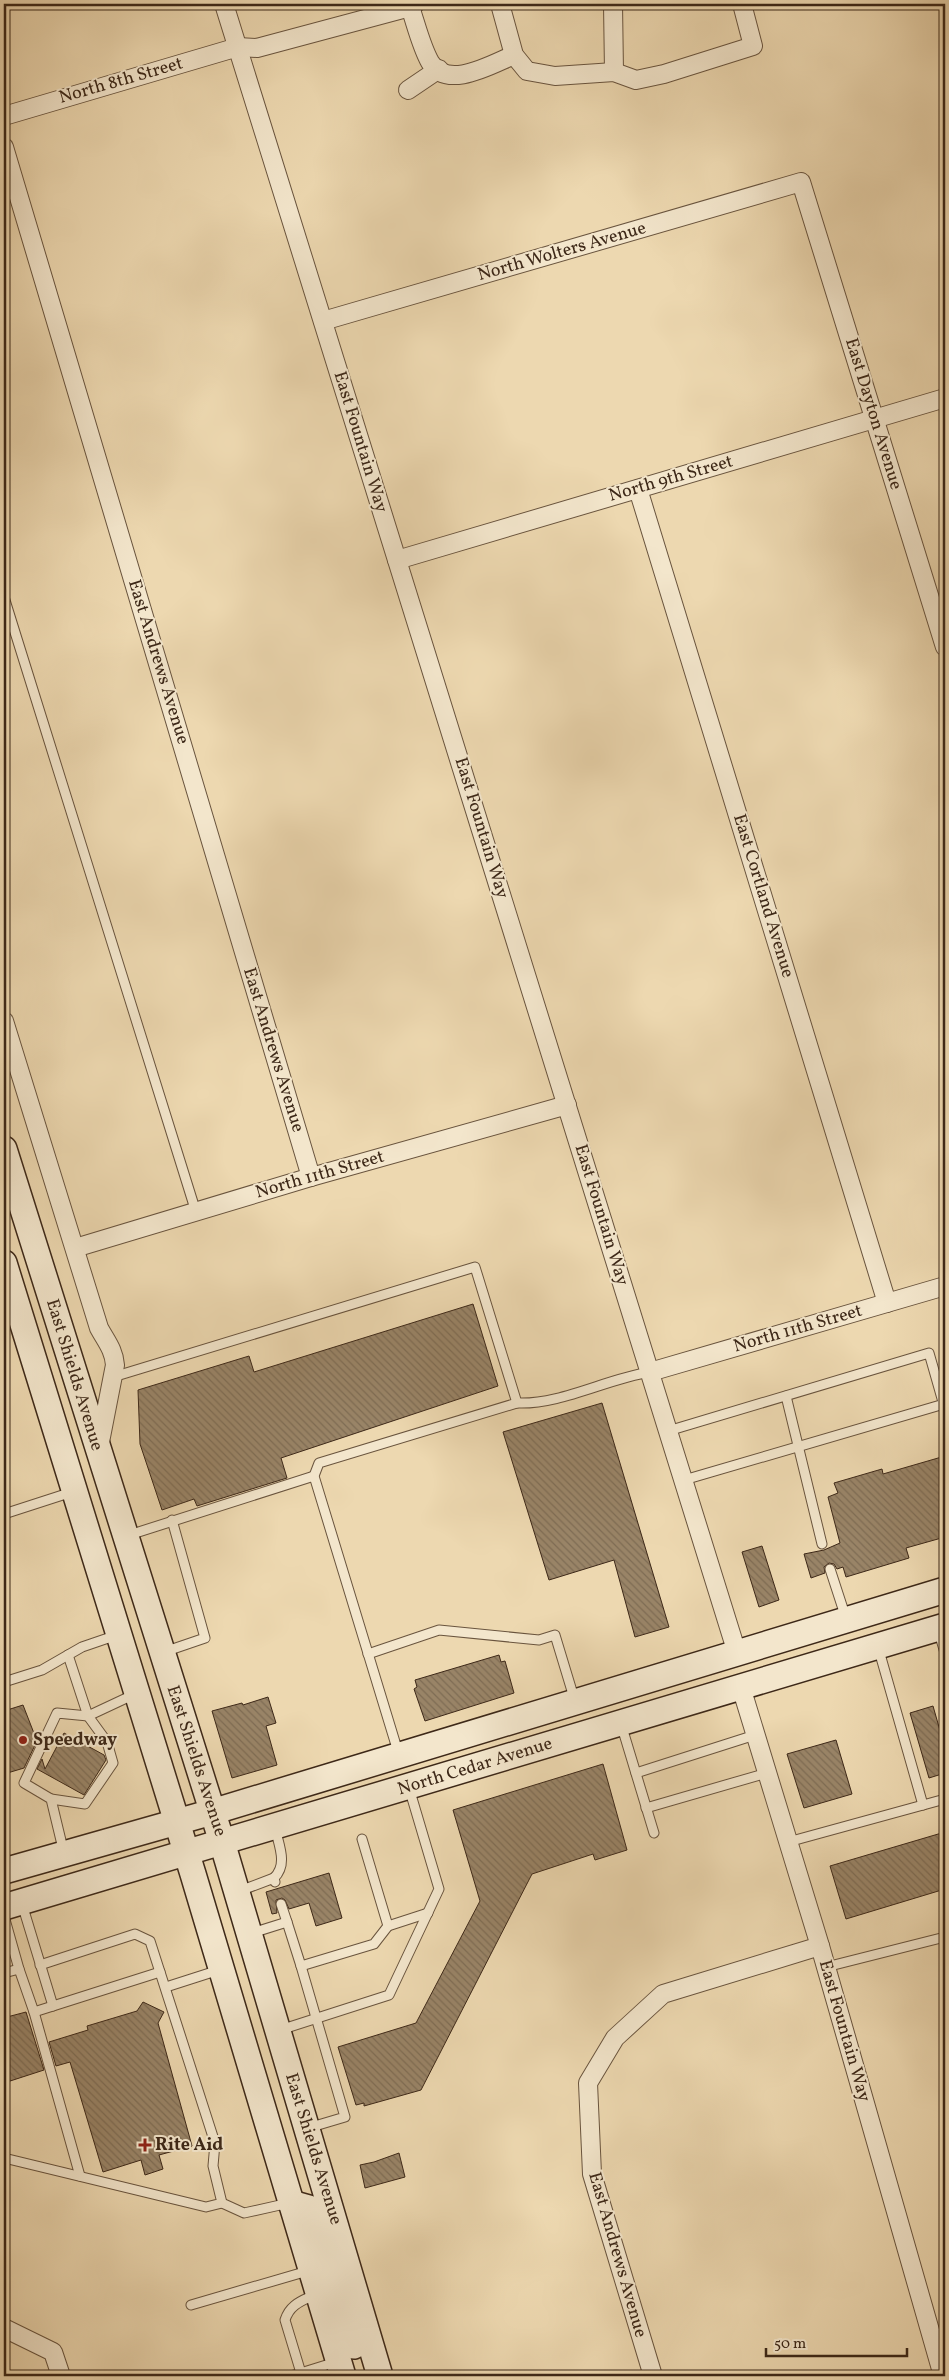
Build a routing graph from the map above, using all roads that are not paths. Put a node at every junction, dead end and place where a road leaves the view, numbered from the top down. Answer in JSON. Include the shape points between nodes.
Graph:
{"nodes":[{"id":1,"x":224,"y":4,"type":"edge"},
{"id":2,"x":500,"y":4,"type":"edge"},
{"id":3,"x":613,"y":4,"type":"edge"},
{"id":4,"x":742,"y":4,"type":"edge"},
{"id":5,"x":412,"y":6,"type":"edge"},
{"id":6,"x":238,"y":47,"type":"junction"},
{"id":7,"x":514,"y":55,"type":"junction"},
{"id":8,"x":439,"y":69,"type":"junction"},
{"id":9,"x":614,"y":72,"type":"junction"},
{"id":10,"x":408,"y":90,"type":"dead end"},
{"id":11,"x":4,"y":116,"type":"edge"},
{"id":12,"x":4,"y":147,"type":"edge"},
{"id":13,"x":801,"y":182,"type":"joint"},
{"id":14,"x":323,"y":321,"type":"junction"},
{"id":15,"x":945,"y":398,"type":"edge"},
{"id":16,"x":875,"y":419,"type":"junction"},
{"id":17,"x":638,"y":489,"type":"junction"},
{"id":18,"x":397,"y":560,"type":"junction"},
{"id":19,"x":4,"y":597,"type":"edge"},
{"id":20,"x":945,"y":647,"type":"edge"},
{"id":21,"x":4,"y":1021,"type":"edge"},
{"id":22,"x":567,"y":1105,"type":"junction"},
{"id":23,"x":4,"y":1149,"type":"edge"},
{"id":24,"x":311,"y":1177,"type":"junction"},
{"id":25,"x":4,"y":1200,"type":"edge"},
{"id":26,"x":196,"y":1212,"type":"junction"},
{"id":27,"x":75,"y":1248,"type":"junction"},
{"id":28,"x":5,"y":1275,"type":"edge"},
{"id":29,"x":945,"y":1286,"type":"edge"},
{"id":30,"x":888,"y":1303,"type":"junction"},
{"id":31,"x":650,"y":1372,"type":"junction"},
{"id":32,"x":113,"y":1377,"type":"junction"},
{"id":33,"x":78,"y":1387,"type":"junction"},
{"id":34,"x":786,"y":1396,"type":"junction"},
{"id":35,"x":517,"y":1403,"type":"junction"},
{"id":36,"x":944,"y":1407,"type":"edge"},
{"id":37,"x":668,"y":1431,"type":"junction"},
{"id":38,"x":800,"y":1446,"type":"junction"},
{"id":39,"x":98,"y":1452,"type":"junction"},
{"id":40,"x":314,"y":1476,"type":"junction"},
{"id":41,"x":684,"y":1480,"type":"junction"},
{"id":42,"x":75,"y":1492,"type":"junction"},
{"id":43,"x":4,"y":1514,"type":"edge"},
{"id":44,"x":172,"y":1520,"type":"junction"},
{"id":45,"x":124,"y":1536,"type":"junction"},
{"id":46,"x":822,"y":1544,"type":"dead end"},
{"id":47,"x":830,"y":1569,"type":"dead end"},
{"id":48,"x":945,"y":1590,"type":"edge"},
{"id":49,"x":847,"y":1620,"type":"junction"},
{"id":50,"x":942,"y":1627,"type":"edge"},
{"id":51,"x":119,"y":1634,"type":"junction"},
{"id":52,"x":878,"y":1647,"type":"junction"},
{"id":53,"x":161,"y":1653,"type":"junction"},
{"id":54,"x":737,"y":1653,"type":"junction"},
{"id":55,"x":945,"y":1653,"type":"edge"},
{"id":56,"x":68,"y":1654,"type":"junction"},
{"id":57,"x":368,"y":1654,"type":"junction"},
{"id":58,"x":4,"y":1682,"type":"edge"},
{"id":59,"x":741,"y":1688,"type":"junction"},
{"id":60,"x":137,"y":1693,"type":"junction"},
{"id":61,"x":575,"y":1702,"type":"junction"},
{"id":62,"x":88,"y":1716,"type":"junction"},
{"id":63,"x":621,"y":1723,"type":"junction"},
{"id":64,"x":755,"y":1735,"type":"junction"},
{"id":65,"x":399,"y":1755,"type":"junction"},
{"id":66,"x":636,"y":1773,"type":"junction"},
{"id":67,"x":767,"y":1773,"type":"junction"},
{"id":68,"x":408,"y":1787,"type":"junction"},
{"id":69,"x":51,"y":1799,"type":"junction"},
{"id":70,"x":945,"y":1799,"type":"edge"},
{"id":71,"x":923,"y":1805,"type":"junction"},
{"id":72,"x":646,"y":1808,"type":"junction"},
{"id":73,"x":212,"y":1812,"type":"junction"},
{"id":74,"x":177,"y":1822,"type":"junction"},
{"id":75,"x":275,"y":1827,"type":"junction"},
{"id":76,"x":654,"y":1833,"type":"dead end"},
{"id":77,"x":362,"y":1839,"type":"dead end"},
{"id":78,"x":222,"y":1842,"type":"junction"},
{"id":79,"x":788,"y":1842,"type":"junction"},
{"id":80,"x":187,"y":1853,"type":"junction"},
{"id":81,"x":64,"y":1854,"type":"junction"},
{"id":82,"x":4,"y":1871,"type":"edge"},
{"id":83,"x":237,"y":1892,"type":"junction"},
{"id":84,"x":282,"y":1904,"type":"dead end"},
{"id":85,"x":10,"y":1908,"type":"edge"},
{"id":86,"x":428,"y":1913,"type":"junction"},
{"id":87,"x":287,"y":1922,"type":"junction"},
{"id":88,"x":388,"y":1926,"type":"junction"},
{"id":89,"x":249,"y":1934,"type":"junction"},
{"id":90,"x":945,"y":1937,"type":"edge"},
{"id":91,"x":820,"y":1946,"type":"junction"},
{"id":92,"x":40,"y":1965,"type":"junction"},
{"id":93,"x":301,"y":1966,"type":"junction"},
{"id":94,"x":826,"y":1967,"type":"junction"},
{"id":95,"x":19,"y":1969,"type":"junction"},
{"id":96,"x":221,"y":1969,"type":"junction"},
{"id":97,"x":160,"y":1972,"type":"junction"},
{"id":98,"x":4,"y":1973,"type":"edge"},
{"id":99,"x":166,"y":1987,"type":"junction"},
{"id":100,"x":53,"y":2006,"type":"junction"},
{"id":101,"x":34,"y":2012,"type":"junction"},
{"id":102,"x":316,"y":2018,"type":"junction"},
{"id":103,"x":278,"y":2031,"type":"junction"},
{"id":104,"x":307,"y":2128,"type":"junction"},
{"id":105,"x":4,"y":2158,"type":"edge"},
{"id":106,"x":80,"y":2176,"type":"junction"},
{"id":107,"x":222,"y":2202,"type":"junction"},
{"id":108,"x":291,"y":2203,"type":"junction"},
{"id":109,"x":315,"y":2282,"type":"junction"},
{"id":110,"x":191,"y":2305,"type":"dead end"},
{"id":111,"x":4,"y":2328,"type":"edge"},
{"id":112,"x":341,"y":2369,"type":"edge"},
{"id":113,"x":301,"y":2373,"type":"junction"},
{"id":114,"x":61,"y":2376,"type":"edge"},
{"id":115,"x":291,"y":2376,"type":"edge"},
{"id":116,"x":365,"y":2376,"type":"edge"},
{"id":117,"x":380,"y":2376,"type":"edge"},
{"id":118,"x":653,"y":2376,"type":"edge"},
{"id":119,"x":943,"y":2376,"type":"edge"}],
"edges":[{"from":1,"to":6,"type":"street","name":"East Fountain Way"},
{"from":2,"to":7,"type":"street"},
{"from":3,"to":9,"type":"street"},
{"from":4,"to":9,"type":"street","via":[[753,46],[636,80]]},
{"from":5,"to":6,"type":"street","name":"North 8th Street","via":[[257,48]]},
{"from":5,"to":8,"type":"street","via":[[430,63]]},
{"from":6,"to":11,"type":"street","name":"North 8th Street"},
{"from":6,"to":14,"type":"street","name":"East Fountain Way"},
{"from":7,"to":8,"type":"street","via":[[466,75],[448,75]]},
{"from":7,"to":9,"type":"street","via":[[527,71],[555,76]]},
{"from":8,"to":10,"type":"street"},
{"from":12,"to":24,"type":"street","name":"East Andrews Avenue"},
{"from":13,"to":14,"type":"street","name":"North Wolters Avenue"},
{"from":13,"to":16,"type":"street","name":"East Dayton Avenue"},
{"from":14,"to":18,"type":"street","name":"East Fountain Way"},
{"from":15,"to":16,"type":"street","name":"North 9th Street"},
{"from":16,"to":17,"type":"street","name":"North 9th Street"},
{"from":16,"to":20,"type":"street","name":"East Dayton Avenue"},
{"from":17,"to":18,"type":"street","name":"North 9th Street"},
{"from":17,"to":30,"type":"street","name":"East Cortland Avenue"},
{"from":18,"to":22,"type":"street","name":"East Fountain Way"},
{"from":19,"to":26,"type":"lane"},
{"from":21,"to":27,"type":"street"},
{"from":22,"to":24,"type":"street","name":"North 11th Street"},
{"from":22,"to":31,"type":"street","name":"East Fountain Way"},
{"from":23,"to":33,"type":"main road","name":"East Shields Avenue"},
{"from":24,"to":26,"type":"street","name":"North 11th Street"},
{"from":25,"to":33,"type":"main road","via":[[37,1307]]},
{"from":26,"to":27,"type":"street","name":"North 11th Street"},
{"from":27,"to":32,"type":"street","via":[[99,1328],[111,1346]]},
{"from":28,"to":42,"type":"main road","name":"East Shields Avenue"},
{"from":29,"to":30,"type":"street","name":"North 11th Street"},
{"from":30,"to":31,"type":"street","name":"North 11th Street"},
{"from":31,"to":35,"type":"lane","via":[[535,1404]]},
{"from":31,"to":37,"type":"street","name":"East Fountain Way"},
{"from":32,"to":35,"type":"lane","via":[[475,1267]]},
{"from":32,"to":39,"type":"street"},
{"from":33,"to":39,"type":"main road","name":"East Shields Avenue"},
{"from":34,"to":36,"type":"lane","via":[[929,1353]]},
{"from":34,"to":37,"type":"lane"},
{"from":34,"to":38,"type":"lane"},
{"from":35,"to":40,"type":"lane","via":[[319,1463]]},
{"from":36,"to":38,"type":"lane"},
{"from":37,"to":41,"type":"street","name":"East Fountain Way"},
{"from":38,"to":41,"type":"lane"},
{"from":38,"to":46,"type":"lane"},
{"from":39,"to":45,"type":"main road","name":"East Shields Avenue"},
{"from":40,"to":44,"type":"lane"},
{"from":40,"to":57,"type":"lane"},
{"from":41,"to":54,"type":"street","name":"East Fountain Way"},
{"from":42,"to":43,"type":"lane"},
{"from":42,"to":45,"type":"main road","via":[[94,1501],[107,1530],[116,1536]]},
{"from":42,"to":51,"type":"main road","name":"East Shields Avenue"},
{"from":44,"to":45,"type":"lane"},
{"from":44,"to":53,"type":"lane","via":[[205,1638]]},
{"from":45,"to":53,"type":"main road","name":"East Shields Avenue"},
{"from":47,"to":49,"type":"lane"},
{"from":48,"to":49,"type":"main road","name":"North Cedar Avenue"},
{"from":49,"to":54,"type":"main road","name":"North Cedar Avenue"},
{"from":49,"to":59,"type":"main road","via":[[836,1637],[753,1663],[742,1676]]},
{"from":50,"to":52,"type":"main road","name":"North Cedar Avenue"},
{"from":50,"to":55,"type":"lane"},
{"from":51,"to":56,"type":"lane"},
{"from":51,"to":60,"type":"main road","name":"East Shields Avenue"},
{"from":52,"to":59,"type":"main road","name":"North Cedar Avenue"},
{"from":52,"to":71,"type":"lane"},
{"from":53,"to":73,"type":"main road","name":"East Shields Avenue"},
{"from":54,"to":61,"type":"main road","name":"North Cedar Avenue"},
{"from":54,"to":63,"type":"main road","via":[[735,1665],[722,1678],[637,1703]]},
{"from":56,"to":58,"type":"lane","via":[[42,1670]]},
{"from":56,"to":62,"type":"lane"},
{"from":57,"to":61,"type":"lane","via":[[440,1630],[539,1640],[555,1635]]},
{"from":57,"to":65,"type":"lane"},
{"from":59,"to":63,"type":"main road","name":"North Cedar Avenue"},
{"from":59,"to":64,"type":"street","name":"East Fountain Way"},
{"from":60,"to":62,"type":"lane"},
{"from":60,"to":74,"type":"main road","name":"East Shields Avenue"},
{"from":61,"to":65,"type":"main road","name":"North Cedar Avenue"},
{"from":61,"to":68,"type":"main road","via":[[561,1720],[419,1770]]},
{"from":62,"to":69,"type":"lane","via":[[107,1742],[113,1763],[86,1804]]},
{"from":62,"to":69,"type":"lane","via":[[57,1714],[24,1783]]},
{"from":63,"to":66,"type":"lane"},
{"from":63,"to":68,"type":"main road","name":"North Cedar Avenue"},
{"from":64,"to":66,"type":"lane"},
{"from":64,"to":67,"type":"street","name":"East Fountain Way"},
{"from":65,"to":73,"type":"main road","name":"North Cedar Avenue"},
{"from":66,"to":72,"type":"lane"},
{"from":67,"to":72,"type":"lane"},
{"from":67,"to":79,"type":"street","name":"East Fountain Way"},
{"from":68,"to":75,"type":"main road","name":"North Cedar Avenue"},
{"from":68,"to":86,"type":"lane","via":[[440,1889]]},
{"from":69,"to":81,"type":"lane"},
{"from":70,"to":71,"type":"lane"},
{"from":71,"to":79,"type":"lane"},
{"from":72,"to":76,"type":"lane"},
{"from":73,"to":74,"type":"main road","name":"North Cedar Avenue"},
{"from":73,"to":78,"type":"main road","name":"East Shields Avenue"},
{"from":74,"to":80,"type":"main road","name":"East Shields Avenue"},
{"from":74,"to":81,"type":"main road","name":"North Cedar Avenue"},
{"from":75,"to":78,"type":"main road","name":"North Cedar Avenue"},
{"from":75,"to":83,"type":"lane","via":[[283,1864],[280,1872],[274,1880]]},
{"from":77,"to":88,"type":"lane"},
{"from":78,"to":80,"type":"main road","name":"North Cedar Avenue"},
{"from":78,"to":83,"type":"main road","name":"East Shields Avenue"},
{"from":79,"to":91,"type":"street","name":"East Fountain Way"},
{"from":80,"to":85,"type":"main road","name":"North Cedar Avenue"},
{"from":80,"to":96,"type":"main road","name":"East Shields Avenue"},
{"from":81,"to":82,"type":"main road","name":"North Cedar Avenue"},
{"from":83,"to":89,"type":"main road","name":"East Shields Avenue"},
{"from":84,"to":87,"type":"lane"},
{"from":85,"to":92,"type":"lane"},
{"from":85,"to":95,"type":"lane"},
{"from":86,"to":88,"type":"lane"},
{"from":86,"to":102,"type":"lane","via":[[390,1995]]},
{"from":87,"to":89,"type":"lane"},
{"from":87,"to":93,"type":"lane"},
{"from":88,"to":93,"type":"lane","via":[[374,1944]]},
{"from":89,"to":103,"type":"main road","name":"East Shields Avenue"},
{"from":90,"to":94,"type":"lane"},
{"from":91,"to":94,"type":"street","name":"East Fountain Way"},
{"from":91,"to":118,"type":"street","name":"East Andrews Avenue","via":[[663,1994],[615,2038],[588,2083],[592,2174]]},
{"from":92,"to":97,"type":"lane","via":[[135,1934],[150,1941]]},
{"from":92,"to":100,"type":"lane"},
{"from":93,"to":102,"type":"lane"},
{"from":94,"to":119,"type":"street","name":"East Fountain Way"},
{"from":95,"to":98,"type":"lane"},
{"from":95,"to":101,"type":"lane"},
{"from":96,"to":99,"type":"lane"},
{"from":96,"to":108,"type":"main road","name":"East Shields Avenue"},
{"from":97,"to":99,"type":"lane"},
{"from":97,"to":100,"type":"lane"},
{"from":99,"to":107,"type":"lane","via":[[215,2143],[213,2166]]},
{"from":100,"to":101,"type":"lane"},
{"from":101,"to":106,"type":"lane"},
{"from":102,"to":103,"type":"lane"},
{"from":102,"to":104,"type":"lane","via":[[345,2117]]},
{"from":103,"to":104,"type":"main road","name":"East Shields Avenue"},
{"from":104,"to":117,"type":"main road","name":"East Shields Avenue"},
{"from":105,"to":106,"type":"lane"},
{"from":106,"to":107,"type":"lane","via":[[206,2207]]},
{"from":107,"to":108,"type":"lane","via":[[244,2212]]},
{"from":108,"to":109,"type":"main road","name":"East Shields Avenue"},
{"from":108,"to":116,"type":"main road","via":[[309,2208],[320,2230]]},
{"from":109,"to":110,"type":"lane"},
{"from":109,"to":112,"type":"main road","name":"East Shields Avenue"},
{"from":109,"to":113,"type":"lane","via":[[287,2311],[285,2320]]},
{"from":111,"to":114,"type":"street","via":[[53,2352]]},
{"from":112,"to":113,"type":"lane"},
{"from":113,"to":115,"type":"lane"}]}
